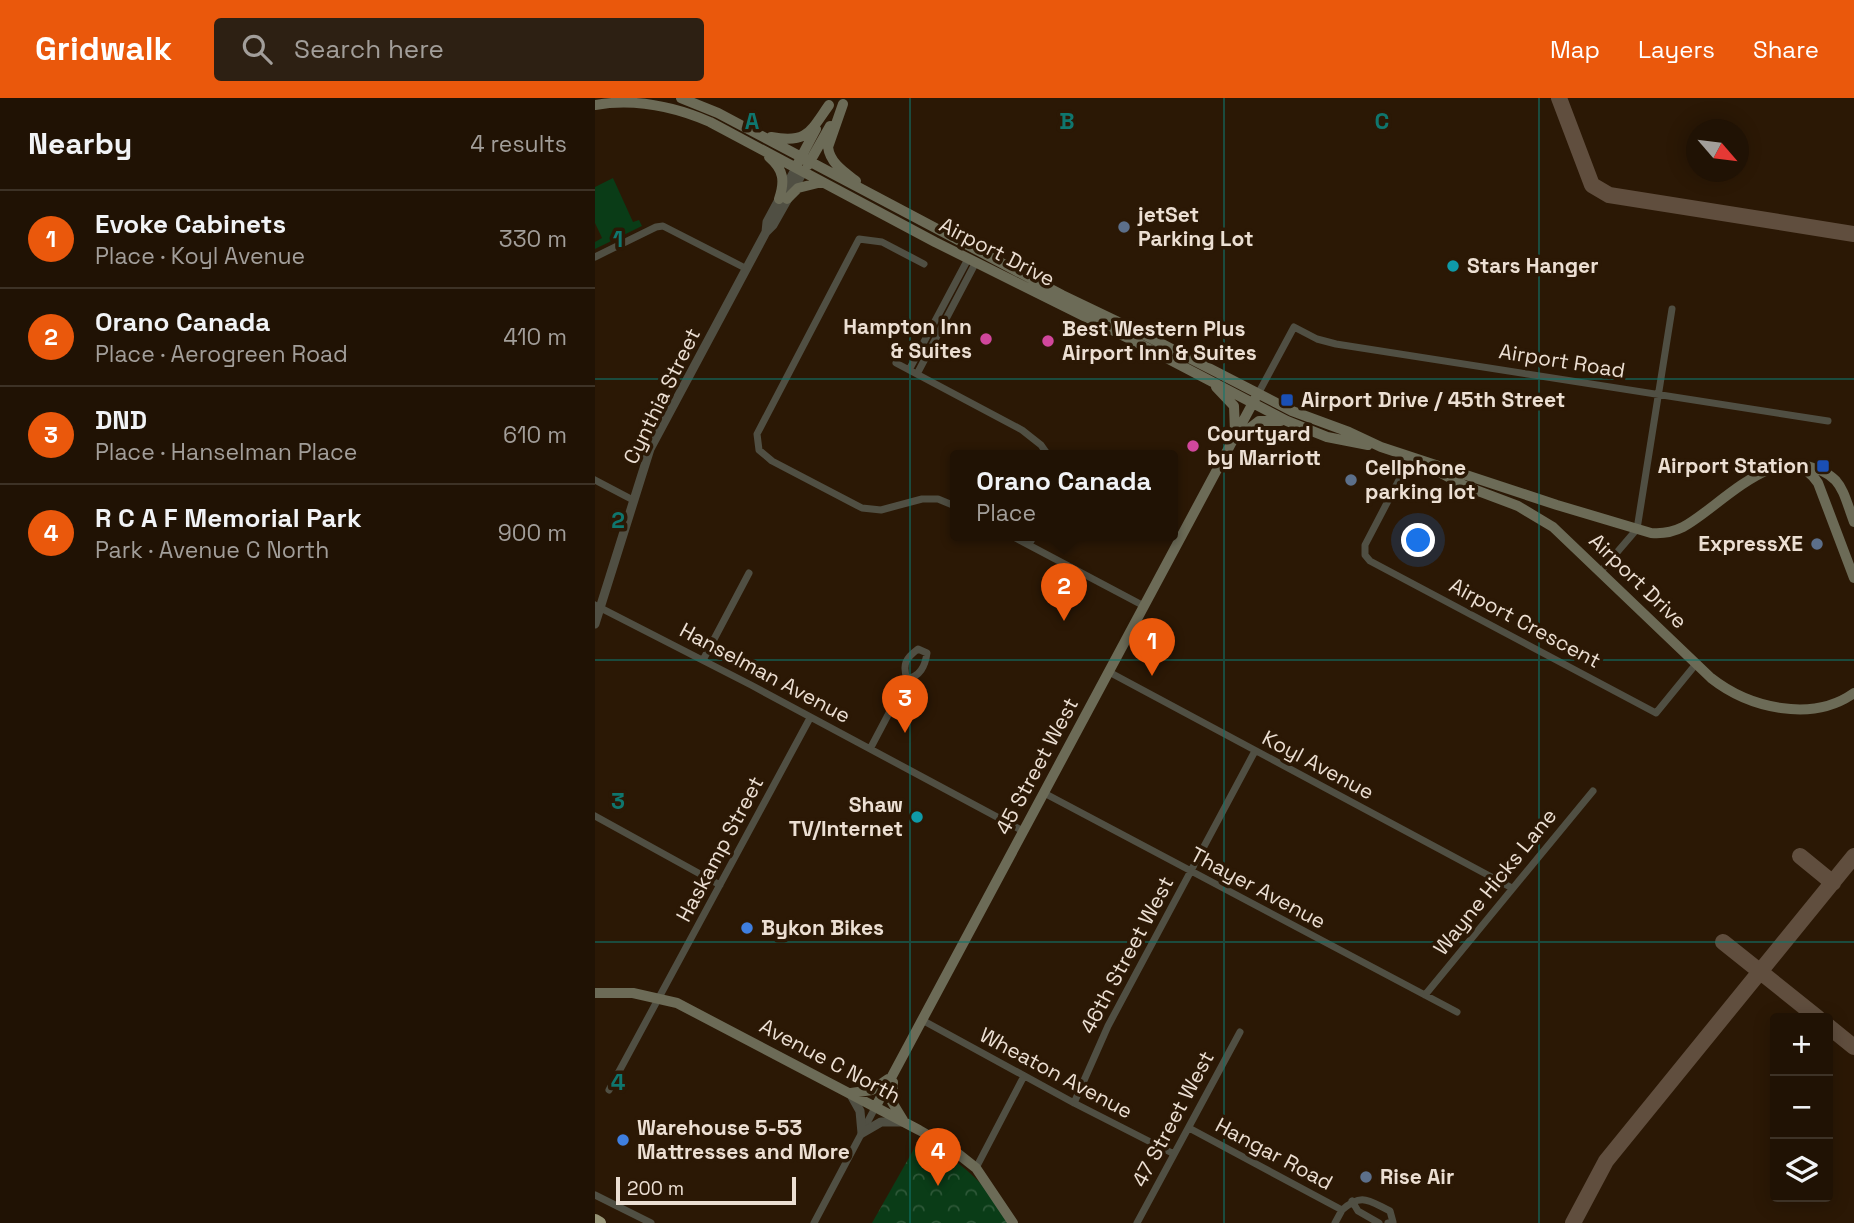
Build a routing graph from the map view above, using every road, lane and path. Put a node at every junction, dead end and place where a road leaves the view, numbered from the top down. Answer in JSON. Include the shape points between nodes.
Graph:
{"nodes":[{"id":1,"x":681,"y":98,"type":"edge"},
{"id":2,"x":831,"y":101,"type":"edge"},
{"id":3,"x":844,"y":101,"type":"edge"},
{"id":4,"x":595,"y":105,"type":"edge"},
{"id":5,"x":760,"y":135,"type":"junction"},
{"id":6,"x":755,"y":146,"type":"junction"},
{"id":7,"x":806,"y":159,"type":"junction"},
{"id":8,"x":800,"y":170,"type":"junction"},
{"id":9,"x":823,"y":183,"type":"junction"},
{"id":10,"x":783,"y":199,"type":"junction"},
{"id":11,"x":879,"y":199,"type":"junction"},
{"id":12,"x":595,"y":257,"type":"edge"},
{"id":13,"x":972,"y":260,"type":"junction"},
{"id":14,"x":924,"y":264,"type":"dead end"},
{"id":15,"x":747,"y":269,"type":"junction"},
{"id":16,"x":1672,"y":309,"type":"dead end"},
{"id":17,"x":1294,"y":327,"type":"joint"},
{"id":18,"x":896,"y":363,"type":"dead end"},
{"id":19,"x":913,"y":372,"type":"junction"},
{"id":20,"x":1208,"y":380,"type":"junction"},
{"id":21,"x":1659,"y":395,"type":"junction"},
{"id":22,"x":1256,"y":399,"type":"junction"},
{"id":23,"x":1287,"y":421,"type":"junction"},
{"id":24,"x":1828,"y":421,"type":"dead end"},
{"id":25,"x":1233,"y":441,"type":"junction"},
{"id":26,"x":1381,"y":447,"type":"junction"},
{"id":27,"x":1044,"y":450,"type":"edge"},
{"id":28,"x":1414,"y":458,"type":"junction"},
{"id":29,"x":1789,"y":466,"type":"junction"},
{"id":30,"x":595,"y":480,"type":"edge"},
{"id":31,"x":633,"y":500,"type":"junction"},
{"id":32,"x":950,"y":504,"type":"edge"},
{"id":33,"x":1854,"y":522,"type":"edge"},
{"id":34,"x":1637,"y":529,"type":"junction"},
{"id":35,"x":1021,"y":541,"type":"edge"},
{"id":36,"x":1031,"y":541,"type":"edge"},
{"id":37,"x":1029,"y":545,"type":"junction"},
{"id":38,"x":1601,"y":572,"type":"junction"},
{"id":39,"x":749,"y":573,"type":"dead end"},
{"id":40,"x":1854,"y":578,"type":"edge"},
{"id":41,"x":1144,"y":606,"type":"junction"},
{"id":42,"x":598,"y":607,"type":"edge"},
{"id":43,"x":595,"y":624,"type":"edge"},
{"id":44,"x":703,"y":660,"type":"junction"},
{"id":45,"x":1696,"y":664,"type":"junction"},
{"id":46,"x":1109,"y":672,"type":"junction"},
{"id":47,"x":907,"y":679,"type":"dead end"},
{"id":48,"x":1854,"y":695,"type":"edge"},
{"id":49,"x":810,"y":718,"type":"junction"},
{"id":50,"x":870,"y":749,"type":"junction"},
{"id":51,"x":1255,"y":751,"type":"junction"},
{"id":52,"x":1593,"y":791,"type":"dead end"},
{"id":53,"x":1044,"y":793,"type":"junction"},
{"id":54,"x":595,"y":816,"type":"edge"},
{"id":55,"x":1023,"y":831,"type":"junction"},
{"id":56,"x":1190,"y":871,"type":"junction"},
{"id":57,"x":720,"y":885,"type":"junction"},
{"id":58,"x":1512,"y":888,"type":"junction"},
{"id":59,"x":595,"y":993,"type":"edge"},
{"id":60,"x":1425,"y":995,"type":"junction"},
{"id":61,"x":660,"y":997,"type":"junction"},
{"id":62,"x":1457,"y":1012,"type":"dead end"},
{"id":63,"x":922,"y":1020,"type":"junction"},
{"id":64,"x":1240,"y":1032,"type":"dead end"},
{"id":65,"x":894,"y":1075,"type":"junction"},
{"id":66,"x":1024,"y":1076,"type":"junction"},
{"id":67,"x":609,"y":1090,"type":"dead end"},
{"id":68,"x":850,"y":1093,"type":"junction"},
{"id":69,"x":1074,"y":1103,"type":"junction"},
{"id":70,"x":876,"y":1107,"type":"junction"},
{"id":71,"x":905,"y":1122,"type":"junction"},
{"id":72,"x":1189,"y":1128,"type":"junction"},
{"id":73,"x":862,"y":1133,"type":"junction"},
{"id":74,"x":1174,"y":1154,"type":"junction"},
{"id":75,"x":976,"y":1168,"type":"junction"},
{"id":76,"x":595,"y":1195,"type":"edge"},
{"id":77,"x":1352,"y":1201,"type":"junction"},
{"id":78,"x":1342,"y":1210,"type":"junction"},
{"id":79,"x":595,"y":1220,"type":"edge"},
{"id":80,"x":600,"y":1223,"type":"edge"},
{"id":81,"x":651,"y":1223,"type":"edge"},
{"id":82,"x":814,"y":1223,"type":"edge"},
{"id":83,"x":1013,"y":1223,"type":"edge"},
{"id":84,"x":1137,"y":1223,"type":"edge"},
{"id":85,"x":1335,"y":1223,"type":"edge"},
{"id":86,"x":1379,"y":1223,"type":"edge"},
{"id":87,"x":1388,"y":1223,"type":"edge"}],
"edges":[{"from":1,"to":5,"type":"main road","name":"Airport Drive"},
{"from":2,"to":5,"type":"main road","via":[[797,140]]},
{"from":2,"to":7,"type":"main road"},
{"from":3,"to":7,"type":"main road"},
{"from":3,"to":11,"type":"main road","via":[[829,153],[836,165]]},
{"from":4,"to":6,"type":"main road","name":"Airport Drive","via":[[629,102],[668,107]]},
{"from":5,"to":7,"type":"main road","name":"Airport Drive"},
{"from":6,"to":8,"type":"main road","name":"Airport Drive"},
{"from":6,"to":10,"type":"main road","via":[[781,170]]},
{"from":7,"to":8,"type":"main road"},
{"from":7,"to":11,"type":"main road","name":"Airport Drive"},
{"from":8,"to":9,"type":"main road","name":"Airport Drive"},
{"from":8,"to":10,"type":"street","name":"Cynthia Street"},
{"from":9,"to":10,"type":"main road","via":[[798,188]]},
{"from":9,"to":13,"type":"main road","name":"Airport Drive"},
{"from":10,"to":15,"type":"street","name":"Cynthia Street","via":[[767,222]]},
{"from":11,"to":22,"type":"main road","name":"Airport Drive"},
{"from":12,"to":15,"type":"street","via":[[663,226]]},
{"from":13,"to":19,"type":"street"},
{"from":13,"to":20,"type":"main road","name":"Airport Drive"},
{"from":14,"to":32,"type":"street","via":[[882,242],[859,239],[757,434],[759,450],[772,461],[862,508],[881,510],[929,498]]},
{"from":15,"to":31,"type":"street","name":"Cynthia Street","via":[[650,449]]},
{"from":16,"to":21,"type":"street"},
{"from":17,"to":21,"type":"street","name":"Airport Road","via":[[1336,344]]},
{"from":17,"to":22,"type":"street","name":"45 Street West"},
{"from":18,"to":19,"type":"street"},
{"from":19,"to":27,"type":"street","via":[[1026,432]]},
{"from":20,"to":22,"type":"main road","name":"Airport Drive"},
{"from":20,"to":25,"type":"main road","via":[[1234,406]]},
{"from":21,"to":24,"type":"street","name":"Airport Road"},
{"from":21,"to":34,"type":"street"},
{"from":22,"to":23,"type":"main road","name":"Airport Drive"},
{"from":22,"to":25,"type":"main road","name":"45 Street West"},
{"from":22,"to":26,"type":"main road","name":"Airport Drive"},
{"from":23,"to":25,"type":"main road","via":[[1259,421]]},
{"from":23,"to":26,"type":"main road","name":"Airport Drive","via":[[1328,437]]},
{"from":25,"to":41,"type":"main road","name":"45 Street West"},
{"from":26,"to":28,"type":"main road","name":"Airport Drive"},
{"from":28,"to":34,"type":"main road","name":"Airport Drive"},
{"from":28,"to":38,"type":"main road","name":"Airport Drive","via":[[1465,486],[1532,512]]},
{"from":28,"to":45,"type":"street","name":"Airport Crescent","via":[[1365,545],[1368,560],[1656,713]]},
{"from":29,"to":33,"type":"main road","name":"Airport Drive","via":[[1802,464],[1832,475]]},
{"from":29,"to":34,"type":"main road","name":"Airport Drive","via":[[1754,477],[1675,531],[1657,534]]},
{"from":29,"to":40,"type":"main road","via":[[1804,469],[1818,483]]},
{"from":30,"to":31,"type":"street"},
{"from":31,"to":42,"type":"street","name":"Cynthia Street"},
{"from":34,"to":38,"type":"street"},
{"from":35,"to":37,"type":"street"},
{"from":36,"to":37,"type":"street"},
{"from":37,"to":41,"type":"street"},
{"from":38,"to":45,"type":"main road","name":"Airport Drive"},
{"from":39,"to":44,"type":"street"},
{"from":41,"to":46,"type":"main road","name":"45 Street West"},
{"from":42,"to":43,"type":"street","name":"Cynthia Street"},
{"from":42,"to":44,"type":"street","name":"Hanselman Avenue"},
{"from":44,"to":49,"type":"street","name":"Hanselman Avenue"},
{"from":45,"to":48,"type":"main road","name":"Airport Drive","via":[[1723,687],[1758,703],[1814,708]]},
{"from":46,"to":51,"type":"street","name":"Koyl Avenue"},
{"from":46,"to":53,"type":"main road","name":"45 Street West"},
{"from":47,"to":50,"type":"street"},
{"from":49,"to":50,"type":"street","name":"Hanselman Avenue"},
{"from":49,"to":57,"type":"street","name":"Haskamp Street"},
{"from":50,"to":55,"type":"street","name":"Hanselman Avenue"},
{"from":51,"to":56,"type":"street","name":"46th Street West"},
{"from":51,"to":58,"type":"street","name":"Koyl Avenue"},
{"from":52,"to":58,"type":"street","name":"Wayne Hicks Lane"},
{"from":53,"to":55,"type":"main road","name":"45 Street West"},
{"from":53,"to":56,"type":"street","name":"Thayer Avenue"},
{"from":54,"to":57,"type":"street"},
{"from":55,"to":63,"type":"main road","name":"45 Street West"},
{"from":56,"to":60,"type":"street","name":"Thayer Avenue"},
{"from":56,"to":69,"type":"street","name":"46th Street West","via":[[1108,1026]]},
{"from":57,"to":61,"type":"street","name":"Haskamp Street"},
{"from":58,"to":60,"type":"street","name":"Wayne Hicks Lane"},
{"from":59,"to":61,"type":"main road","name":"Avenue C North"},
{"from":60,"to":62,"type":"street","name":"Thayer Avenue"},
{"from":61,"to":67,"type":"street","name":"Haskamp Street"},
{"from":61,"to":68,"type":"main road","name":"Avenue C North","via":[[696,1011]]},
{"from":63,"to":65,"type":"main road","name":"45 Street West"},
{"from":63,"to":66,"type":"street","name":"Wheaton Avenue"},
{"from":64,"to":72,"type":"street","name":"47 Street West"},
{"from":65,"to":68,"type":"main road","via":[[878,1088]]},
{"from":65,"to":70,"type":"main road","name":"45 Street West"},
{"from":65,"to":71,"type":"main road","via":[[892,1102]]},
{"from":66,"to":69,"type":"street","name":"Wheaton Avenue"},
{"from":66,"to":75,"type":"street"},
{"from":68,"to":70,"type":"main road","name":"Avenue C North"},
{"from":68,"to":73,"type":"street","via":[[861,1114]]},
{"from":69,"to":74,"type":"street","name":"Wheaton Avenue"},
{"from":70,"to":71,"type":"main road","name":"Avenue C North"},
{"from":70,"to":73,"type":"street","name":"45 Street West"},
{"from":71,"to":73,"type":"street","via":[[881,1122]]},
{"from":71,"to":75,"type":"main road","name":"Avenue C North"},
{"from":72,"to":74,"type":"street","name":"47 Street West"},
{"from":72,"to":78,"type":"street","name":"Hangar Road"},
{"from":73,"to":82,"type":"street","name":"45 Street West"},
{"from":74,"to":84,"type":"street","name":"47 Street West"},
{"from":75,"to":83,"type":"main road","name":"Avenue C North"},
{"from":76,"to":81,"type":"street"},
{"from":77,"to":78,"type":"street","name":"Hangar Road"},
{"from":77,"to":86,"type":"street","name":"Hangar Road","via":[[1358,1211]]},
{"from":77,"to":87,"type":"street","name":"Hangar Road","via":[[1364,1198],[1391,1211],[1393,1222]]},
{"from":78,"to":85,"type":"street","name":"Hangar Road"},
{"from":79,"to":80,"type":"highway"}]}
